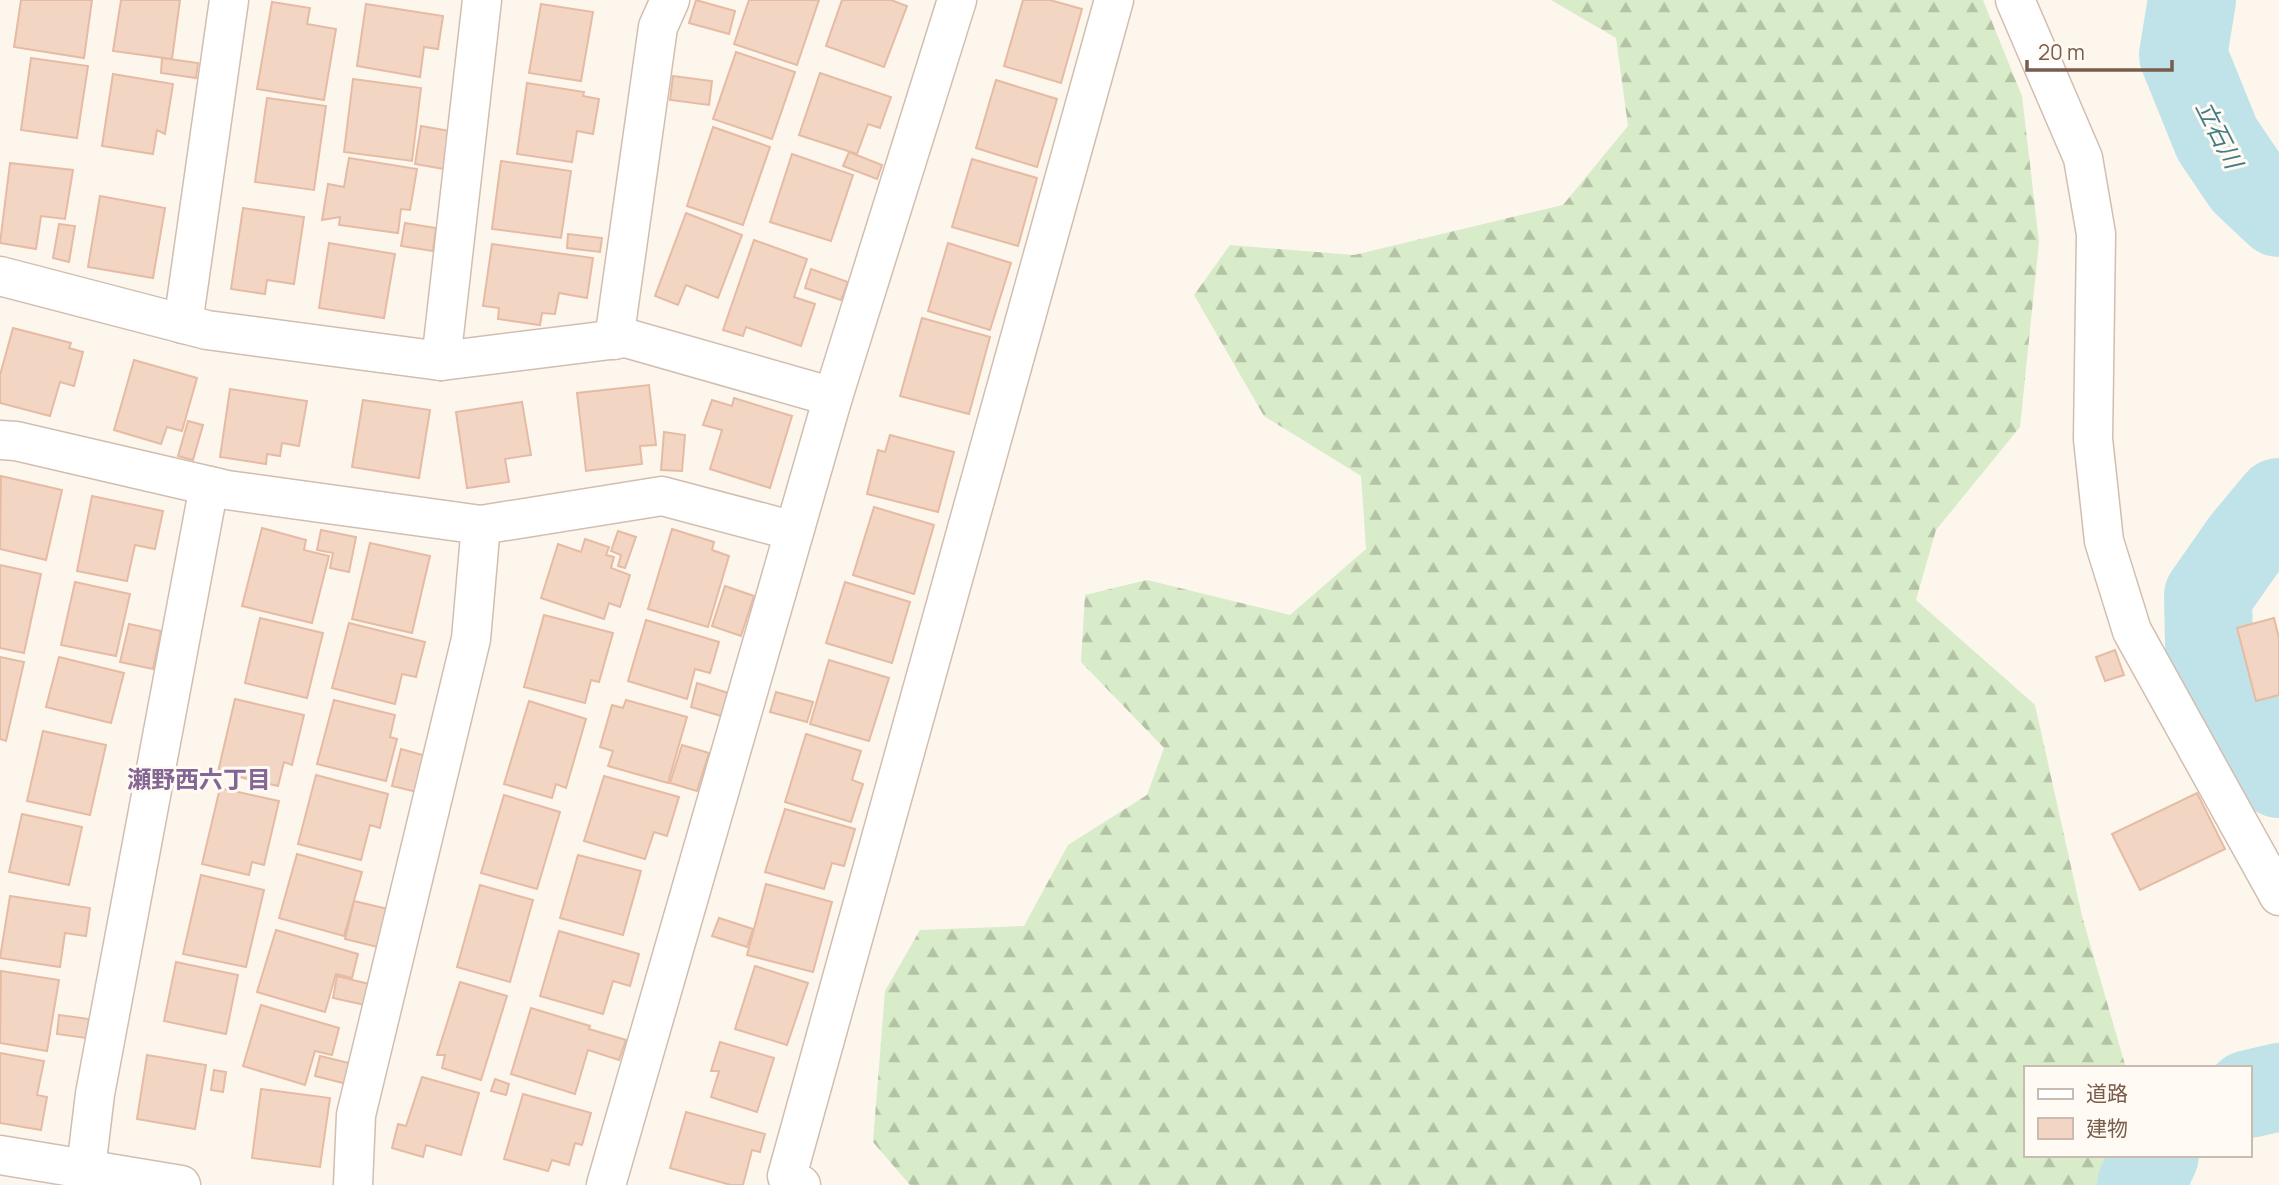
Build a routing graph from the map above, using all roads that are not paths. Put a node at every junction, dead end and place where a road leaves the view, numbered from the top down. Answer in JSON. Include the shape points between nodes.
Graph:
{"nodes":[{"id":1,"x":229,"y":0,"type":"edge"},
{"id":2,"x":482,"y":0,"type":"edge"},
{"id":3,"x":670,"y":0,"type":"edge"},
{"id":4,"x":957,"y":0,"type":"edge"},
{"id":5,"x":1114,"y":0,"type":"edge"},
{"id":6,"x":2015,"y":0,"type":"edge"},
{"id":7,"x":0,"y":276,"type":"edge"},
{"id":8,"x":183,"y":324,"type":"junction"},
{"id":9,"x":614,"y":340,"type":"junction"},
{"id":10,"x":440,"y":361,"type":"junction"},
{"id":11,"x":833,"y":397,"type":"junction"},
{"id":12,"x":0,"y":440,"type":"edge"},
{"id":13,"x":209,"y":486,"type":"junction"},
{"id":14,"x":481,"y":525,"type":"junction"},
{"id":15,"x":794,"y":531,"type":"junction"},
{"id":16,"x":2279,"y":896,"type":"edge"},
{"id":17,"x":0,"y":1155,"type":"edge"},
{"id":18,"x":85,"y":1177,"type":"edge"},
{"id":19,"x":181,"y":1185,"type":"edge"},
{"id":20,"x":353,"y":1185,"type":"edge"},
{"id":21,"x":606,"y":1185,"type":"edge"},
{"id":22,"x":801,"y":1185,"type":"edge"}],
"edges":[{"from":1,"to":8,"type":"street"},
{"from":2,"to":10,"type":"street"},
{"from":3,"to":9,"type":"street","via":[[658,27]]},
{"from":4,"to":11,"type":"street"},
{"from":5,"to":22,"type":"street","via":[[787,1176]]},
{"from":6,"to":16,"type":"street","via":[[2083,158],[2096,234],[2092,439],[2104,541],[2132,631]]},
{"from":7,"to":8,"type":"street"},
{"from":8,"to":10,"type":"street"},
{"from":9,"to":10,"type":"street"},
{"from":9,"to":11,"type":"street","via":[[626,338]]},
{"from":11,"to":15,"type":"street"},
{"from":12,"to":13,"type":"street"},
{"from":13,"to":14,"type":"street"},
{"from":13,"to":18,"type":"street","via":[[98,1081]]},
{"from":14,"to":15,"type":"street","via":[[662,496]]},
{"from":14,"to":20,"type":"street","via":[[471,639],[356,1115]]},
{"from":15,"to":21,"type":"street"},
{"from":17,"to":18,"type":"street"},
{"from":18,"to":19,"type":"street"}]}
